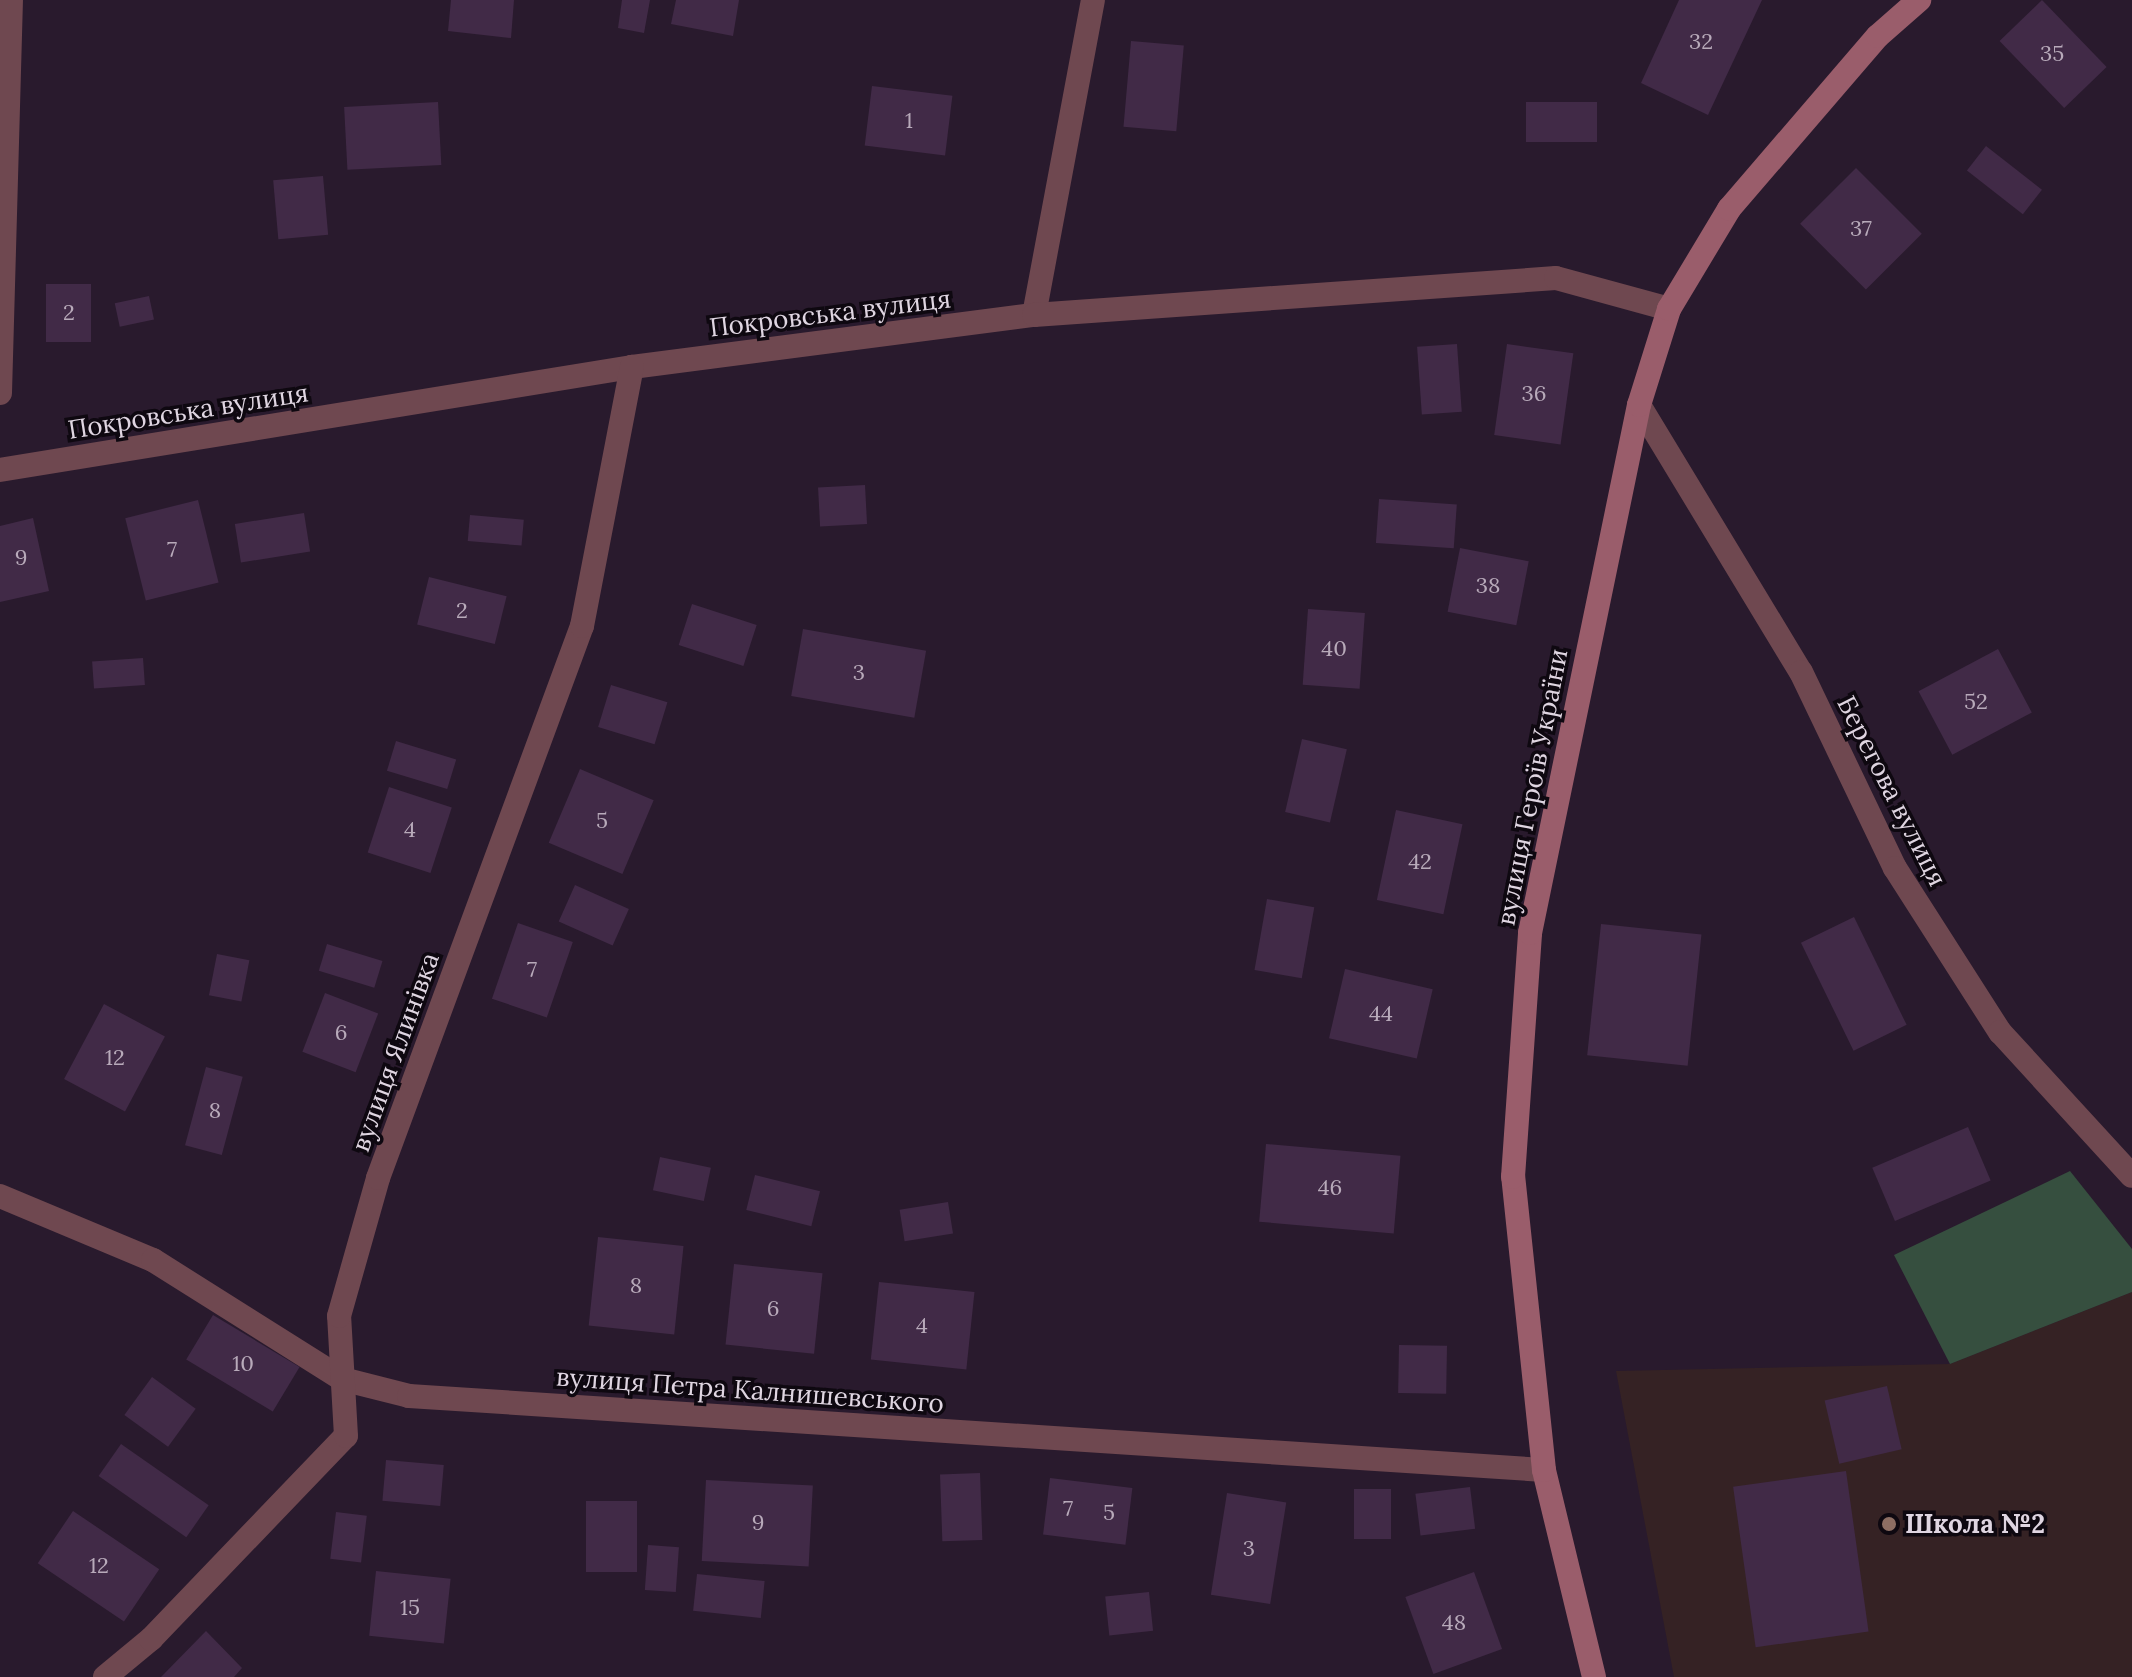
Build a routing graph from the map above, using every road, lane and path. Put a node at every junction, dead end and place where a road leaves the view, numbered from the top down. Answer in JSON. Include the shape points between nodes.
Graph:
{"nodes":[{"id":1,"x":11,"y":0,"type":"edge"},
{"id":2,"x":1093,"y":0,"type":"edge"},
{"id":3,"x":1919,"y":0,"type":"edge"},
{"id":4,"x":1669,"y":309,"type":"junction"},
{"id":5,"x":1034,"y":315,"type":"junction"},
{"id":6,"x":632,"y":367,"type":"junction"},
{"id":7,"x":0,"y":393,"type":"edge"},
{"id":8,"x":1639,"y":405,"type":"junction"},
{"id":9,"x":0,"y":470,"type":"edge"},
{"id":10,"x":2132,"y":1176,"type":"edge"},
{"id":11,"x":0,"y":1196,"type":"edge"},
{"id":12,"x":342,"y":1379,"type":"junction"},
{"id":13,"x":1544,"y":1470,"type":"junction"},
{"id":14,"x":105,"y":1677,"type":"edge"},
{"id":15,"x":1594,"y":1677,"type":"edge"}],
"edges":[{"from":1,"to":7,"type":"street"},
{"from":2,"to":5,"type":"street"},
{"from":3,"to":4,"type":"main road","name":"вулиця Героїв України","via":[[1878,36],[1729,209]]},
{"from":4,"to":5,"type":"street","name":"Покровська вулиця","via":[[1556,278]]},
{"from":4,"to":8,"type":"main road","name":"вулиця Героїв України"},
{"from":5,"to":6,"type":"street","name":"Покровська вулиця"},
{"from":6,"to":9,"type":"street","name":"Покровська вулиця"},
{"from":6,"to":12,"type":"street","name":"вулиця Ялинівка","via":[[582,626],[378,1178],[339,1316]]},
{"from":8,"to":10,"type":"street","name":"Берегова вулиця","via":[[1756,592],[1919,906],[2000,1032]]},
{"from":8,"to":13,"type":"main road","name":"вулиця Героїв України","via":[[1530,933],[1513,1177]]},
{"from":11,"to":12,"type":"street","name":"вулиця Петра Калнишевського","via":[[153,1260]]},
{"from":12,"to":13,"type":"street","name":"вулиця Петра Калнишевського","via":[[409,1396]]},
{"from":12,"to":14,"type":"street","name":"вулиця Ялинівка","via":[[346,1436],[151,1639]]},
{"from":13,"to":15,"type":"main road","name":"вулиця Героїв України"}]}
